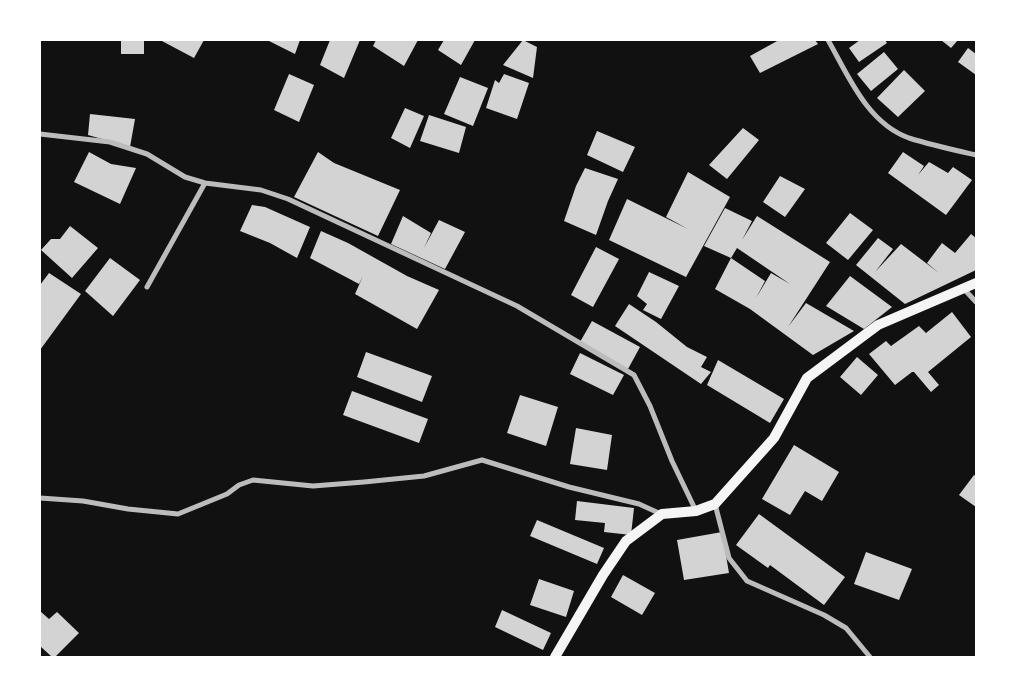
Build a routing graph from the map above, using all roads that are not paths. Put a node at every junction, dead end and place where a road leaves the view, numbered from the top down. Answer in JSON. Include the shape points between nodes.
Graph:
{"nodes":[{"id":1,"x":828,"y":40,"type":"edge"},
{"id":2,"x":40,"y":134,"type":"edge"},
{"id":3,"x":976,"y":156,"type":"edge"},
{"id":4,"x":205,"y":184,"type":"junction"},
{"id":5,"x":976,"y":283,"type":"edge"},
{"id":6,"x":146,"y":287,"type":"dead end"},
{"id":7,"x":964,"y":288,"type":"junction"},
{"id":8,"x":976,"y":302,"type":"edge"},
{"id":9,"x":40,"y":498,"type":"edge"},
{"id":10,"x":715,"y":504,"type":"junction"},
{"id":11,"x":696,"y":511,"type":"junction"},
{"id":12,"x":662,"y":514,"type":"junction"},
{"id":13,"x":555,"y":657,"type":"edge"},
{"id":14,"x":870,"y":657,"type":"edge"}],
"edges":[{"from":1,"to":3,"type":"street","via":[[862,99],[880,120],[907,137]]},
{"from":2,"to":4,"type":"street","via":[[110,142],[147,154],[186,177]]},
{"from":4,"to":6,"type":"street"},
{"from":4,"to":11,"type":"street","via":[[261,190],[288,199],[517,306],[634,375]]},
{"from":5,"to":7,"type":"main road"},
{"from":7,"to":8,"type":"street"},
{"from":7,"to":10,"type":"main road","via":[[878,325],[807,378],[774,438]]},
{"from":9,"to":12,"type":"street","via":[[178,514],[253,480],[313,486],[356,483],[424,476],[482,460],[569,487],[639,504]]},
{"from":10,"to":11,"type":"main road"},
{"from":10,"to":14,"type":"street","via":[[729,558],[748,581],[846,628]]},
{"from":11,"to":12,"type":"main road"},
{"from":12,"to":13,"type":"main road","via":[[626,541]]}]}
